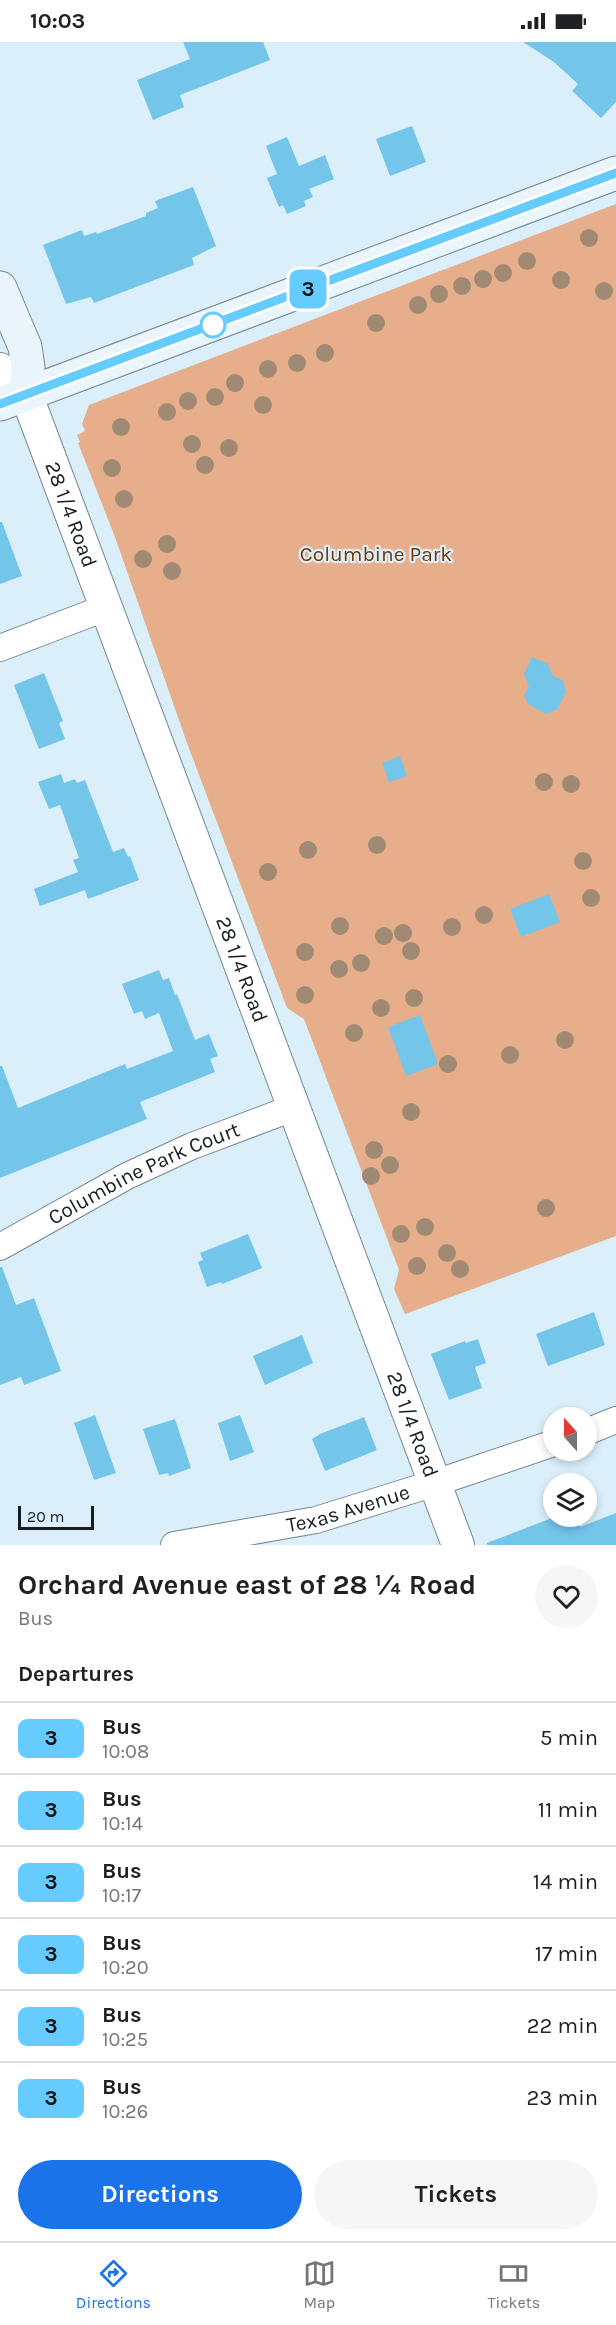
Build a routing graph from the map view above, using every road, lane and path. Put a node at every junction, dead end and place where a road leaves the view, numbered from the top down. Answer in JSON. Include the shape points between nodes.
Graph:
{"nodes":[{"id":1,"x":616,"y":173,"type":"edge"},
{"id":2,"x":0,"y":288,"type":"edge"},
{"id":3,"x":0,"y":369,"type":"edge"},
{"id":4,"x":13,"y":399,"type":"edge"},
{"id":5,"x":105,"y":608,"type":"junction"},
{"id":6,"x":0,"y":648,"type":"edge"},
{"id":7,"x":293,"y":1108,"type":"junction"},
{"id":8,"x":0,"y":1247,"type":"edge"},
{"id":9,"x":616,"y":1420,"type":"edge"},
{"id":10,"x":597,"y":1428,"type":"edge"},
{"id":11,"x":543,"y":1447,"type":"edge"},
{"id":12,"x":435,"y":1483,"type":"junction"},
{"id":13,"x":174,"y":1545,"type":"edge"},
{"id":14,"x":458,"y":1545,"type":"edge"}],
"edges":[{"from":1,"to":4,"type":"main road"},
{"from":2,"to":4,"type":"main road","name":"28 1/4 Road","via":[[25,347],[28,368]]},
{"from":3,"to":4,"type":"street","name":"28 1/4 Road"},
{"from":4,"to":5,"type":"street","name":"28 1/4 Road"},
{"from":5,"to":6,"type":"street"},
{"from":5,"to":7,"type":"street","name":"28 1/4 Road"},
{"from":7,"to":8,"type":"street","name":"Columbine Park Court","via":[[138,1171]]},
{"from":7,"to":12,"type":"street","name":"28 1/4 Road"},
{"from":9,"to":10,"type":"street"},
{"from":11,"to":12,"type":"street","name":"Texas Avenue"},
{"from":12,"to":13,"type":"street","name":"Texas Avenue","via":[[316,1520]]},
{"from":12,"to":14,"type":"street","name":"28 1/4 Road"}]}
